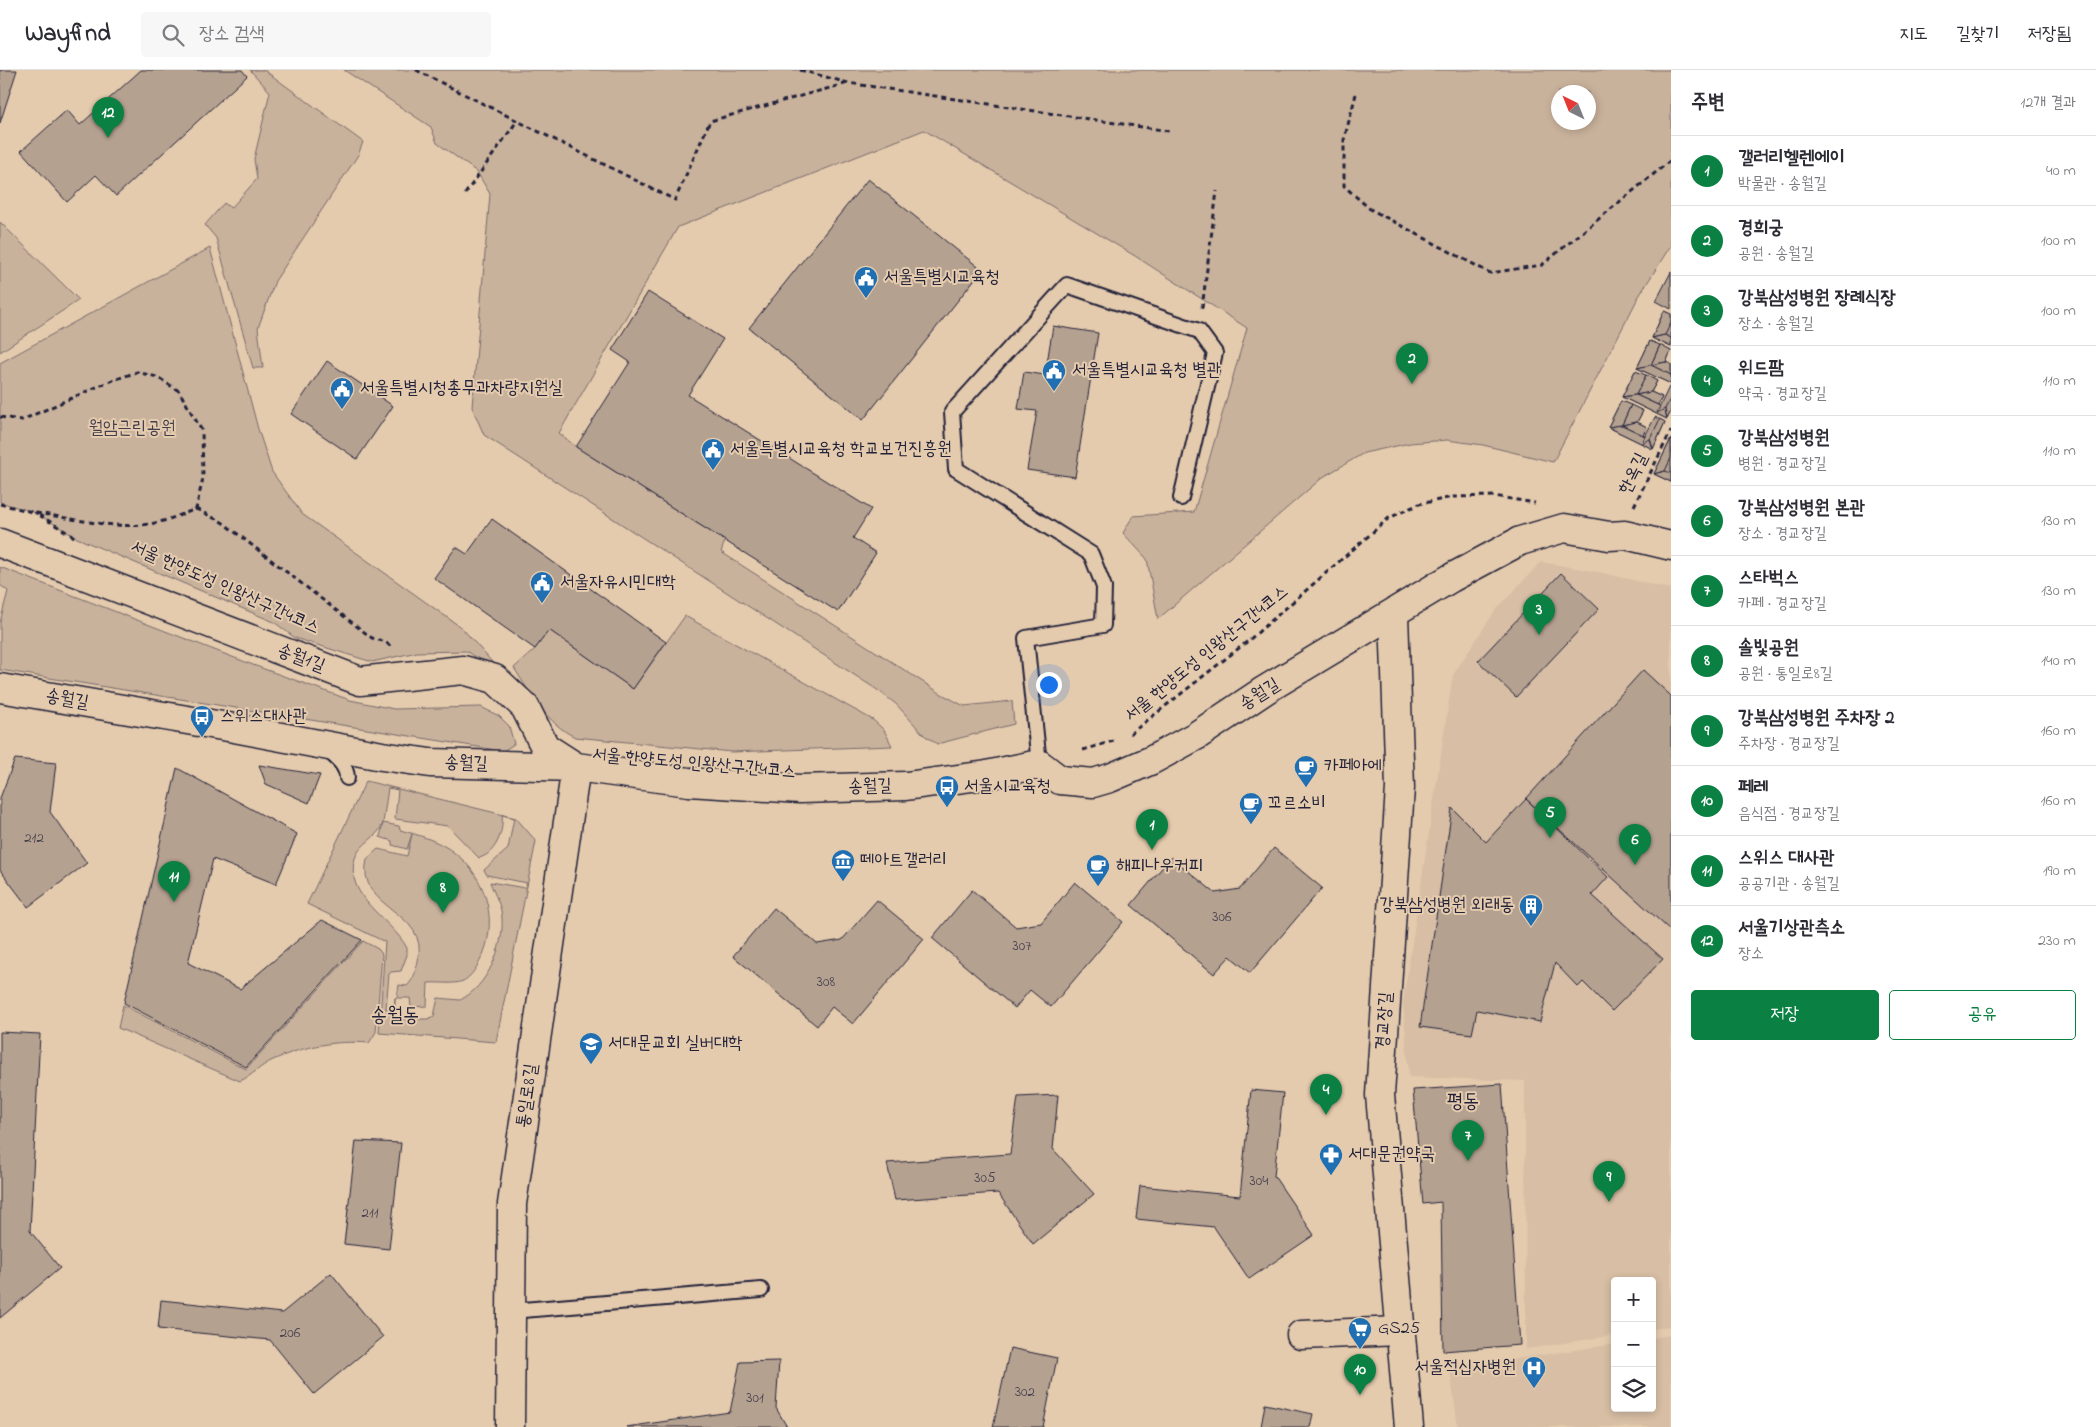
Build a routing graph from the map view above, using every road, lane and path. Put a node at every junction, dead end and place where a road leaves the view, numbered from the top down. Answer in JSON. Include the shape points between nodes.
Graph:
{"nodes":[{"id":1,"x":416,"y":70,"type":"edge"},
{"id":2,"x":800,"y":70,"type":"edge"},
{"id":3,"x":848,"y":83,"type":"junction"},
{"id":4,"x":1356,"y":94,"type":"dead end"},
{"id":5,"x":517,"y":120,"type":"junction"},
{"id":6,"x":1169,"y":131,"type":"dead end"},
{"id":7,"x":1671,"y":160,"type":"edge"},
{"id":8,"x":1217,"y":191,"type":"dead end"},
{"id":9,"x":465,"y":194,"type":"dead end"},
{"id":10,"x":1199,"y":331,"type":"junction"},
{"id":11,"x":0,"y":417,"type":"edge"},
{"id":12,"x":1671,"y":431,"type":"edge"},
{"id":13,"x":1181,"y":498,"type":"dead end"},
{"id":14,"x":0,"y":504,"type":"edge"},
{"id":15,"x":1539,"y":504,"type":"dead end"},
{"id":16,"x":196,"y":509,"type":"junction"},
{"id":17,"x":1631,"y":511,"type":"dead end"},
{"id":18,"x":36,"y":512,"type":"junction"},
{"id":19,"x":86,"y":542,"type":"dead end"},
{"id":20,"x":0,"y":543,"type":"edge"},
{"id":21,"x":1671,"y":546,"type":"edge"},
{"id":22,"x":1394,"y":614,"type":"junction"},
{"id":23,"x":400,"y":677,"type":"junction"},
{"id":24,"x":0,"y":688,"type":"edge"},
{"id":25,"x":1128,"y":736,"type":"dead end"},
{"id":26,"x":1119,"y":739,"type":"dead end"},
{"id":27,"x":1039,"y":764,"type":"junction"},
{"id":28,"x":576,"y":767,"type":"junction"},
{"id":29,"x":761,"y":1290,"type":"dead end"},
{"id":30,"x":511,"y":1311,"type":"junction"},
{"id":31,"x":1400,"y":1331,"type":"junction"},
{"id":32,"x":1302,"y":1335,"type":"dead end"},
{"id":33,"x":510,"y":1427,"type":"edge"},
{"id":34,"x":1409,"y":1427,"type":"edge"}],
"edges":[{"from":1,"to":5,"type":"path"},
{"from":2,"to":3,"type":"path"},
{"from":3,"to":5,"type":"path","via":[[710,121],[675,200]]},
{"from":3,"to":6,"type":"path"},
{"from":4,"to":7,"type":"path","via":[[1344,140],[1344,186],[1370,209],[1490,273],[1542,265]]},
{"from":5,"to":9,"type":"path"},
{"from":8,"to":10,"type":"path"},
{"from":10,"to":13,"type":"lane","via":[[1215,353]]},
{"from":10,"to":27,"type":"lane","via":[[1068,285],[952,412],[956,469],[1092,554],[1104,587],[1103,624],[1026,638]]},
{"from":11,"to":16,"type":"path","via":[[22,420],[137,372],[157,377],[179,391],[202,431],[204,478]]},
{"from":12,"to":17,"type":"path","name":"한옥길"},
{"from":14,"to":18,"type":"path"},
{"from":15,"to":25,"type":"path","name":"서울 한양도성 인왕산구간4코스","via":[[1494,496],[1453,497],[1418,504],[1389,518],[1248,641]]},
{"from":16,"to":18,"type":"path","name":"서울 한양도성 인왕산구간4코스","via":[[156,523],[139,525]]},
{"from":16,"to":23,"type":"path","via":[[222,522],[372,638],[386,642],[393,649]]},
{"from":18,"to":19,"type":"path"},
{"from":20,"to":23,"type":"street","name":"송월1길","via":[[360,681]]},
{"from":21,"to":22,"type":"street","name":"송월길","via":[[1625,535],[1609,536],[1564,528],[1520,541],[1451,578]]},
{"from":22,"to":27,"type":"street","name":"송월길","via":[[1265,690],[1196,736],[1110,778],[1093,782],[1060,780]]},
{"from":22,"to":31,"type":"street","name":"경교장길","via":[[1400,788],[1380,1095]]},
{"from":23,"to":28,"type":"street","name":"송월1길","via":[[463,670],[495,679],[525,707],[545,747]]},
{"from":24,"to":28,"type":"street","name":"송월길","via":[[430,763]]},
{"from":26,"to":27,"type":"path","name":"서울 한양도성 인왕산구간4코스"},
{"from":27,"to":28,"type":"street","name":"송월길","via":[[906,786],[800,789],[689,782]]},
{"from":28,"to":30,"type":"street","name":"통일로8길","via":[[512,1204]]},
{"from":29,"to":30,"type":"lane"},
{"from":30,"to":33,"type":"street","name":"통일로8길"},
{"from":31,"to":32,"type":"street"},
{"from":31,"to":34,"type":"street","name":"경교장길"}]}
